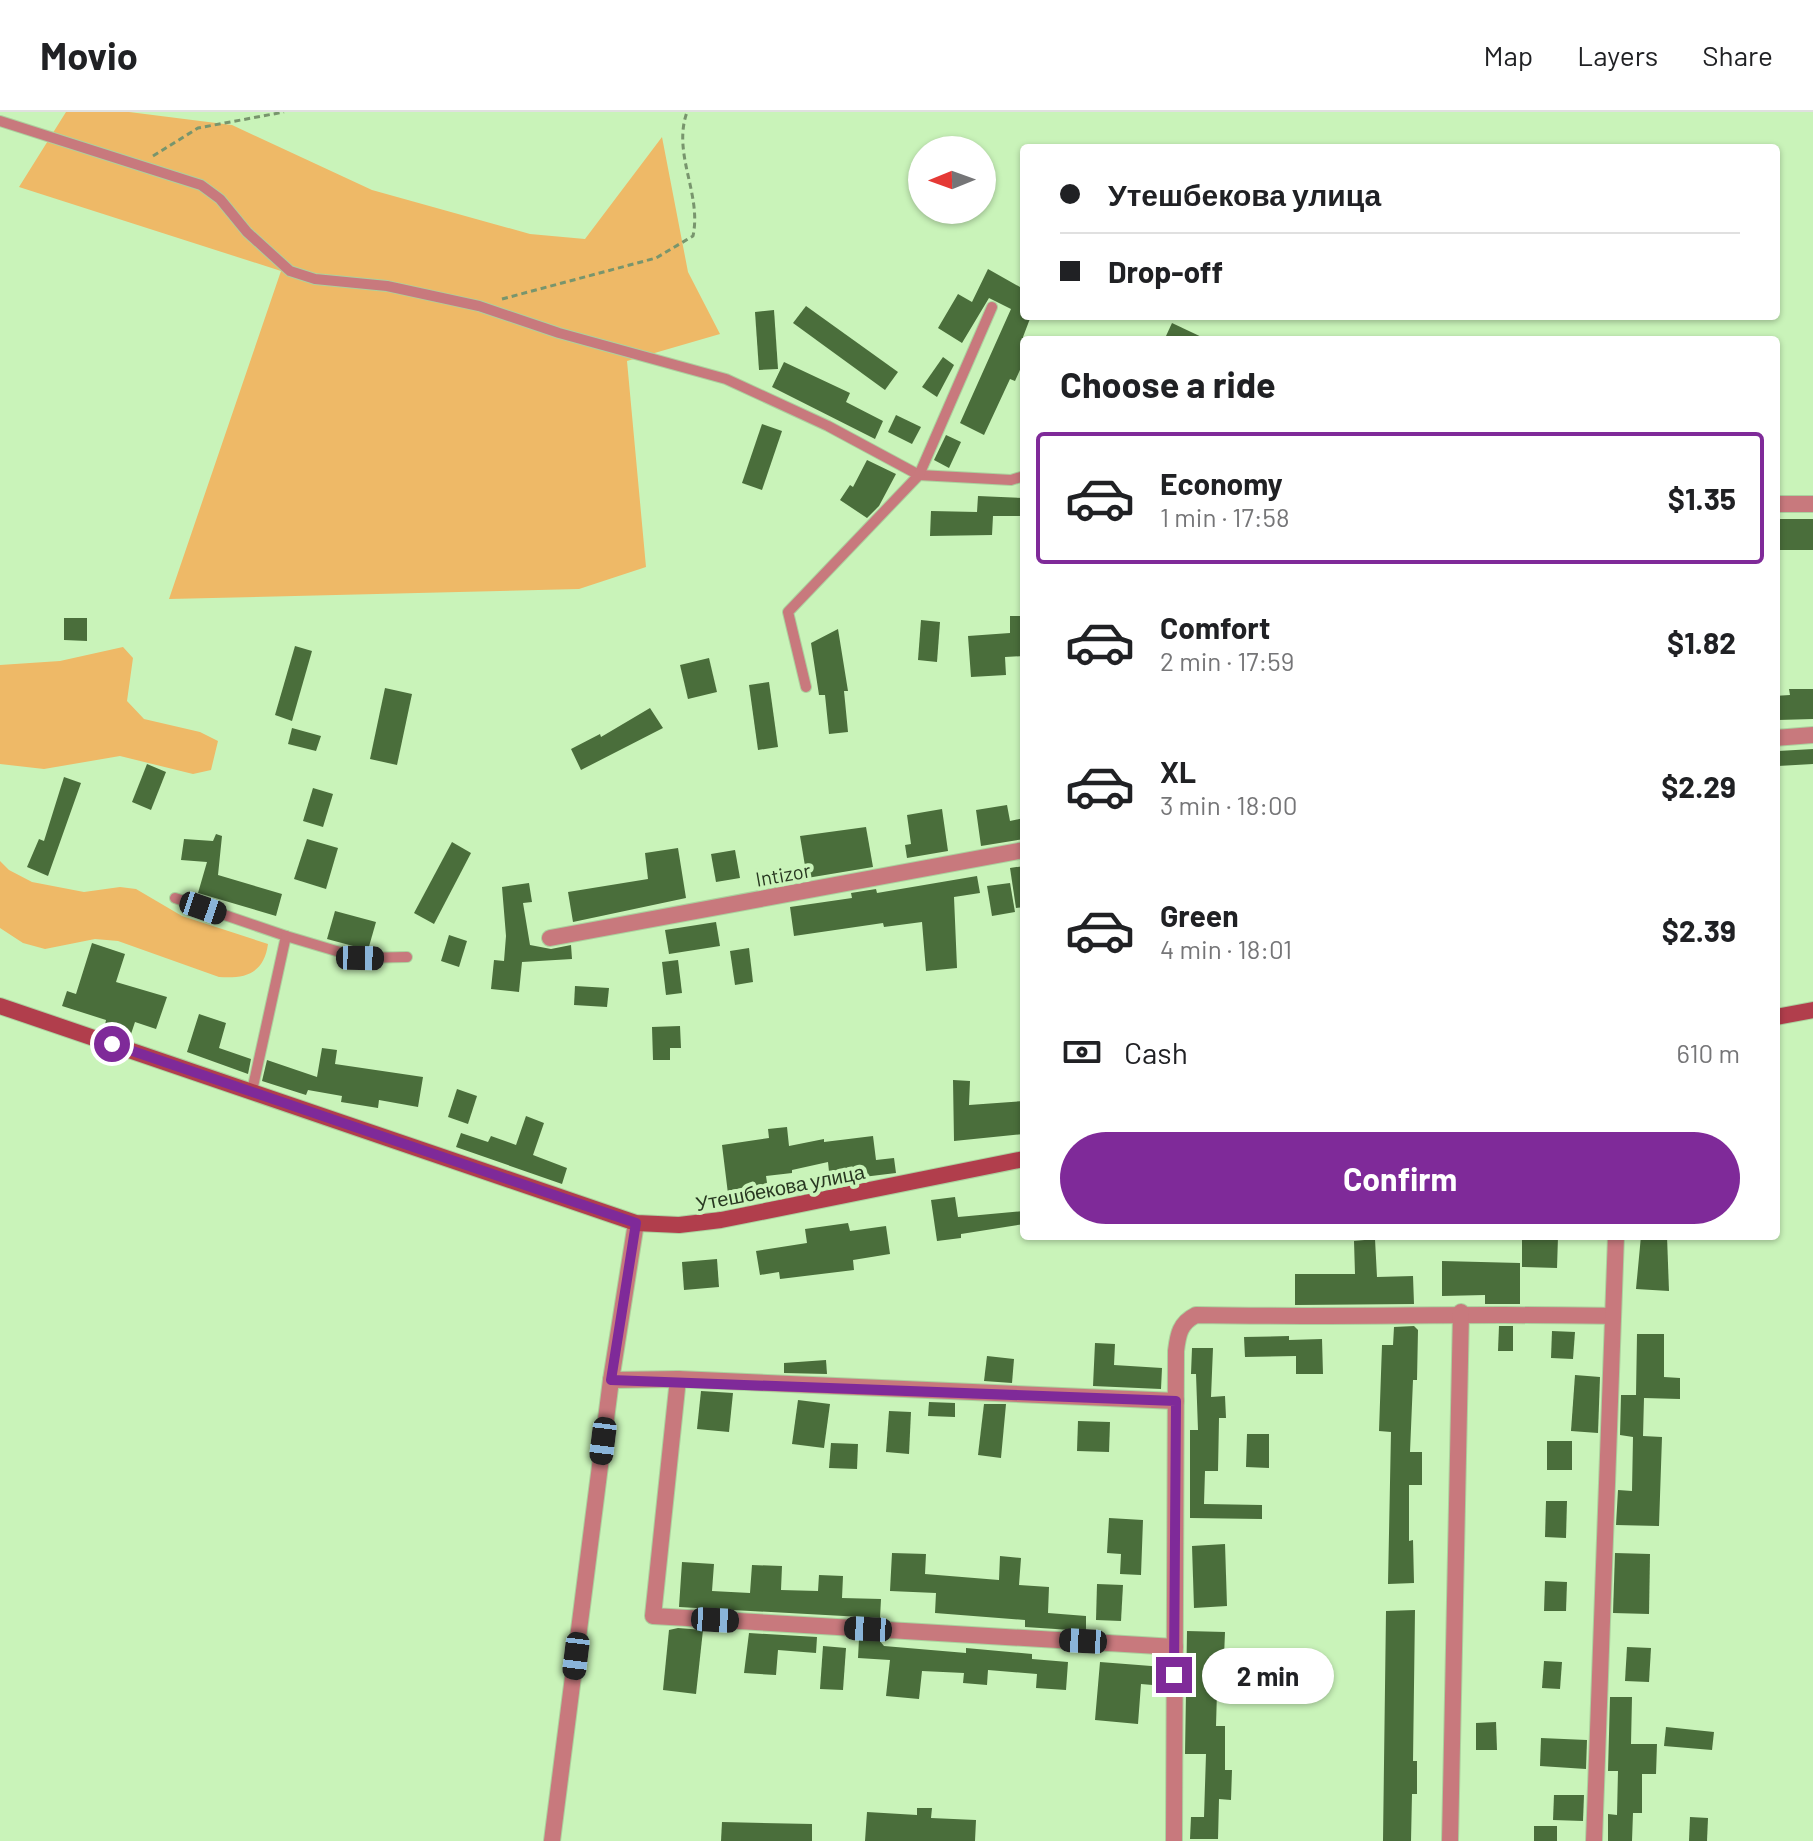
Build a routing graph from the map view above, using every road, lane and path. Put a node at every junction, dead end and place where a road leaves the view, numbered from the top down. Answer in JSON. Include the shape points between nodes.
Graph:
{"nodes":[{"id":1,"x":284,"y":112,"type":"edge"},
{"id":2,"x":687,"y":112,"type":"edge"},
{"id":3,"x":0,"y":121,"type":"edge"},
{"id":4,"x":126,"y":161,"type":"junction"},
{"id":5,"x":479,"y":306,"type":"junction"},
{"id":6,"x":992,"y":307,"type":"dead end"},
{"id":7,"x":919,"y":475,"type":"junction"},
{"id":8,"x":1020,"y":477,"type":"edge"},
{"id":9,"x":1780,"y":504,"type":"edge"},
{"id":10,"x":1813,"y":504,"type":"edge"},
{"id":11,"x":806,"y":687,"type":"dead end"},
{"id":12,"x":1813,"y":735,"type":"edge"},
{"id":13,"x":1780,"y":738,"type":"edge"},
{"id":14,"x":1020,"y":851,"type":"edge"},
{"id":15,"x":175,"y":898,"type":"dead end"},
{"id":16,"x":286,"y":936,"type":"junction"},
{"id":17,"x":550,"y":938,"type":"dead end"},
{"id":18,"x":407,"y":957,"type":"dead end"},
{"id":19,"x":0,"y":1006,"type":"edge"},
{"id":20,"x":1813,"y":1010,"type":"edge"},
{"id":21,"x":1780,"y":1016,"type":"edge"},
{"id":22,"x":252,"y":1091,"type":"junction"},
{"id":23,"x":1020,"y":1160,"type":"edge"},
{"id":24,"x":636,"y":1223,"type":"junction"},
{"id":25,"x":1616,"y":1240,"type":"edge"},
{"id":26,"x":1461,"y":1312,"type":"junction"},
{"id":27,"x":1612,"y":1316,"type":"junction"},
{"id":28,"x":678,"y":1379,"type":"junction"},
{"id":29,"x":611,"y":1380,"type":"junction"},
{"id":30,"x":1176,"y":1401,"type":"junction"},
{"id":31,"x":1175,"y":1647,"type":"junction"},
{"id":32,"x":552,"y":1841,"type":"edge"},
{"id":33,"x":1174,"y":1841,"type":"edge"},
{"id":34,"x":1450,"y":1841,"type":"edge"},
{"id":35,"x":1594,"y":1841,"type":"edge"}],
"edges":[{"from":1,"to":4,"type":"path","via":[[198,128],[150,158]]},
{"from":2,"to":5,"type":"path","via":[[682,127],[697,217],[693,236],[656,258]]},
{"from":3,"to":4,"type":"lane"},
{"from":4,"to":5,"type":"lane","via":[[201,185],[290,271]]},
{"from":5,"to":7,"type":"lane","via":[[726,379]]},
{"from":6,"to":7,"type":"lane"},
{"from":7,"to":8,"type":"lane"},
{"from":7,"to":11,"type":"lane","via":[[788,612]]},
{"from":9,"to":10,"type":"street"},
{"from":12,"to":13,"type":"street"},
{"from":14,"to":17,"type":"street","name":"Intizor"},
{"from":15,"to":16,"type":"lane"},
{"from":16,"to":18,"type":"lane","via":[[360,958]]},
{"from":16,"to":22,"type":"lane"},
{"from":19,"to":22,"type":"main road","name":"Утешбекова улица"},
{"from":20,"to":21,"type":"main road"},
{"from":22,"to":24,"type":"main road","name":"Утешбекова улица"},
{"from":23,"to":24,"type":"main road","name":"Утешбекова улица","via":[[721,1220]]},
{"from":24,"to":29,"type":"street"},
{"from":25,"to":27,"type":"street"},
{"from":26,"to":27,"type":"street"},
{"from":26,"to":30,"type":"street","via":[[1196,1315],[1178,1333]]},
{"from":26,"to":34,"type":"street"},
{"from":27,"to":35,"type":"street"},
{"from":28,"to":29,"type":"street"},
{"from":28,"to":30,"type":"street"},
{"from":28,"to":31,"type":"street","via":[[653,1616]]},
{"from":29,"to":32,"type":"street"},
{"from":30,"to":31,"type":"street"},
{"from":31,"to":33,"type":"street"}]}
